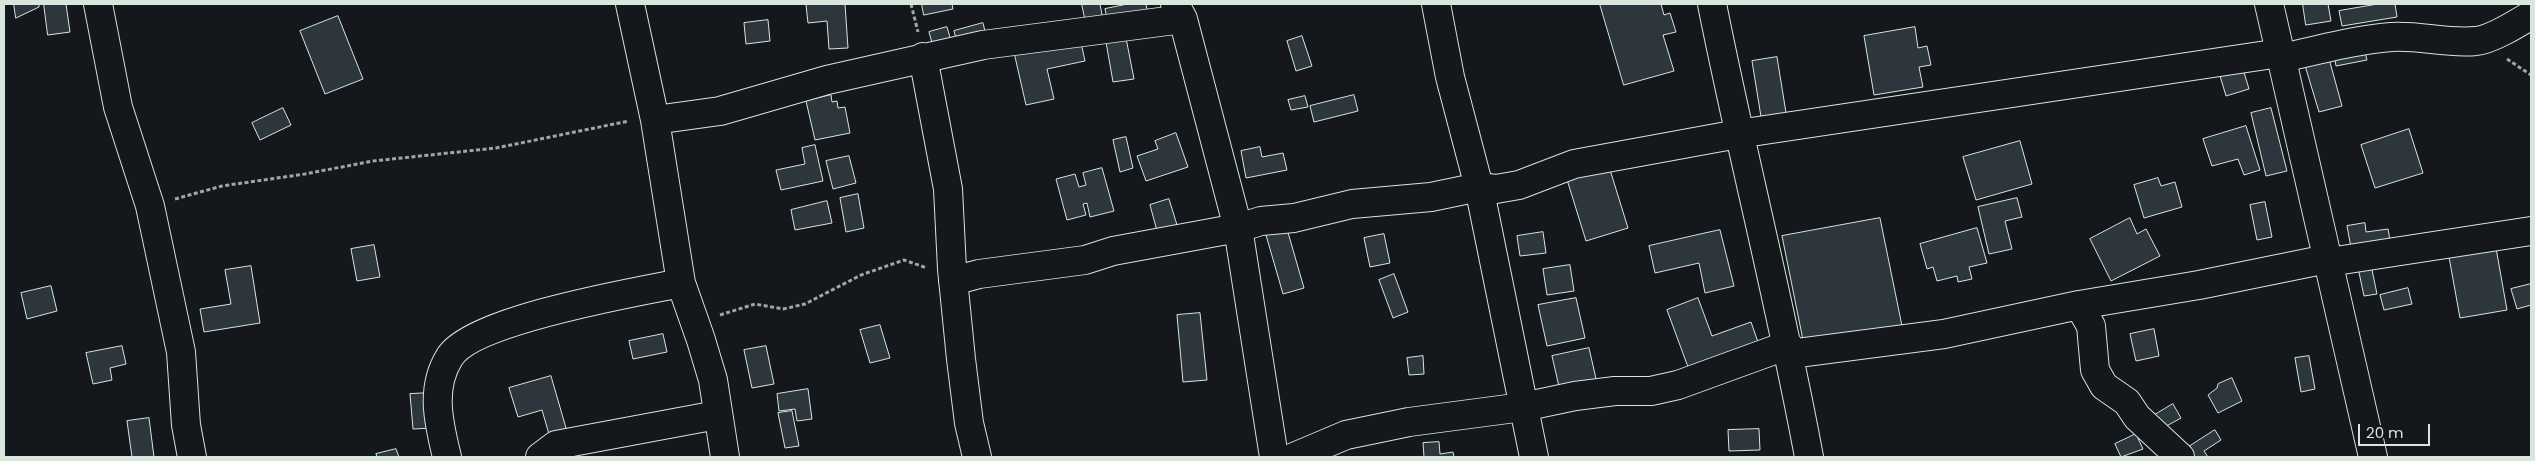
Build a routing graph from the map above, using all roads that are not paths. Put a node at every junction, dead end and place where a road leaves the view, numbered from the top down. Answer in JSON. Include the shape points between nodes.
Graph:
{"nodes":[{"id":1,"x":98,"y":4,"type":"edge"},
{"id":2,"x":630,"y":4,"type":"edge"},
{"id":3,"x":1436,"y":4,"type":"edge"},
{"id":4,"x":1712,"y":4,"type":"edge"},
{"id":5,"x":2268,"y":4,"type":"edge"},
{"id":6,"x":1179,"y":12,"type":"edge"},
{"id":7,"x":2531,"y":15,"type":"edge"},
{"id":8,"x":2281,"y":56,"type":"junction"},
{"id":9,"x":923,"y":57,"type":"junction"},
{"id":10,"x":654,"y":117,"type":"junction"},
{"id":11,"x":1738,"y":134,"type":"junction"},
{"id":12,"x":1479,"y":187,"type":"junction"},
{"id":13,"x":1238,"y":228,"type":"junction"},
{"id":14,"x":2531,"y":231,"type":"edge"},
{"id":15,"x":2328,"y":260,"type":"junction"},
{"id":16,"x":953,"y":281,"type":"junction"},
{"id":17,"x":681,"y":282,"type":"junction"},
{"id":18,"x":2079,"y":305,"type":"junction"},
{"id":19,"x":1789,"y":350,"type":"junction"},
{"id":20,"x":1523,"y":407,"type":"junction"},
{"id":21,"x":717,"y":415,"type":"junction"},
{"id":22,"x":192,"y":457,"type":"edge"},
{"id":23,"x":447,"y":457,"type":"edge"},
{"id":24,"x":540,"y":457,"type":"edge"},
{"id":25,"x":725,"y":457,"type":"edge"},
{"id":26,"x":977,"y":457,"type":"edge"},
{"id":27,"x":1274,"y":457,"type":"edge"},
{"id":28,"x":1294,"y":457,"type":"edge"},
{"id":29,"x":1534,"y":457,"type":"edge"},
{"id":30,"x":1809,"y":457,"type":"edge"},
{"id":31,"x":2180,"y":457,"type":"edge"},
{"id":32,"x":2373,"y":457,"type":"edge"}],
"edges":[{"from":1,"to":22,"type":"street","via":[[118,107],[150,206],[182,352],[186,425]]},
{"from":2,"to":10,"type":"street"},
{"from":3,"to":12,"type":"street","via":[[1450,77]]},
{"from":4,"to":11,"type":"street"},
{"from":5,"to":8,"type":"street"},
{"from":6,"to":9,"type":"street"},
{"from":6,"to":13,"type":"street"},
{"from":7,"to":8,"type":"street","via":[[2478,41],[2392,37]]},
{"from":8,"to":11,"type":"street"},
{"from":8,"to":15,"type":"street"},
{"from":9,"to":10,"type":"street","via":[[720,110]]},
{"from":9,"to":16,"type":"street","via":[[948,189]]},
{"from":10,"to":17,"type":"street"},
{"from":11,"to":12,"type":"street","via":[[1574,164],[1519,185],[1496,189]]},
{"from":11,"to":19,"type":"street"},
{"from":12,"to":13,"type":"street","via":[[1431,197],[1352,204]]},
{"from":12,"to":20,"type":"street"},
{"from":13,"to":16,"type":"street","via":[[1113,250],[1085,260],[979,274]]},
{"from":13,"to":27,"type":"street"},
{"from":14,"to":15,"type":"street"},
{"from":15,"to":18,"type":"street","via":[[2199,286]]},
{"from":15,"to":32,"type":"street"},
{"from":16,"to":26,"type":"street","via":[[969,423]]},
{"from":17,"to":21,"type":"street","via":[[713,380]]},
{"from":17,"to":23,"type":"street","via":[[544,311],[461,345],[449,356],[436,403]]},
{"from":18,"to":19,"type":"street","via":[[1944,334]]},
{"from":18,"to":31,"type":"street","via":[[2091,326],[2095,370],[2104,386],[2127,402],[2137,417]]},
{"from":19,"to":20,"type":"street","via":[[1651,392],[1607,392]]},
{"from":19,"to":30,"type":"street"},
{"from":20,"to":28,"type":"street","via":[[1409,422],[1346,435]]},
{"from":20,"to":29,"type":"street"},
{"from":21,"to":24,"type":"street","via":[[556,445]]},
{"from":21,"to":25,"type":"street"}]}
